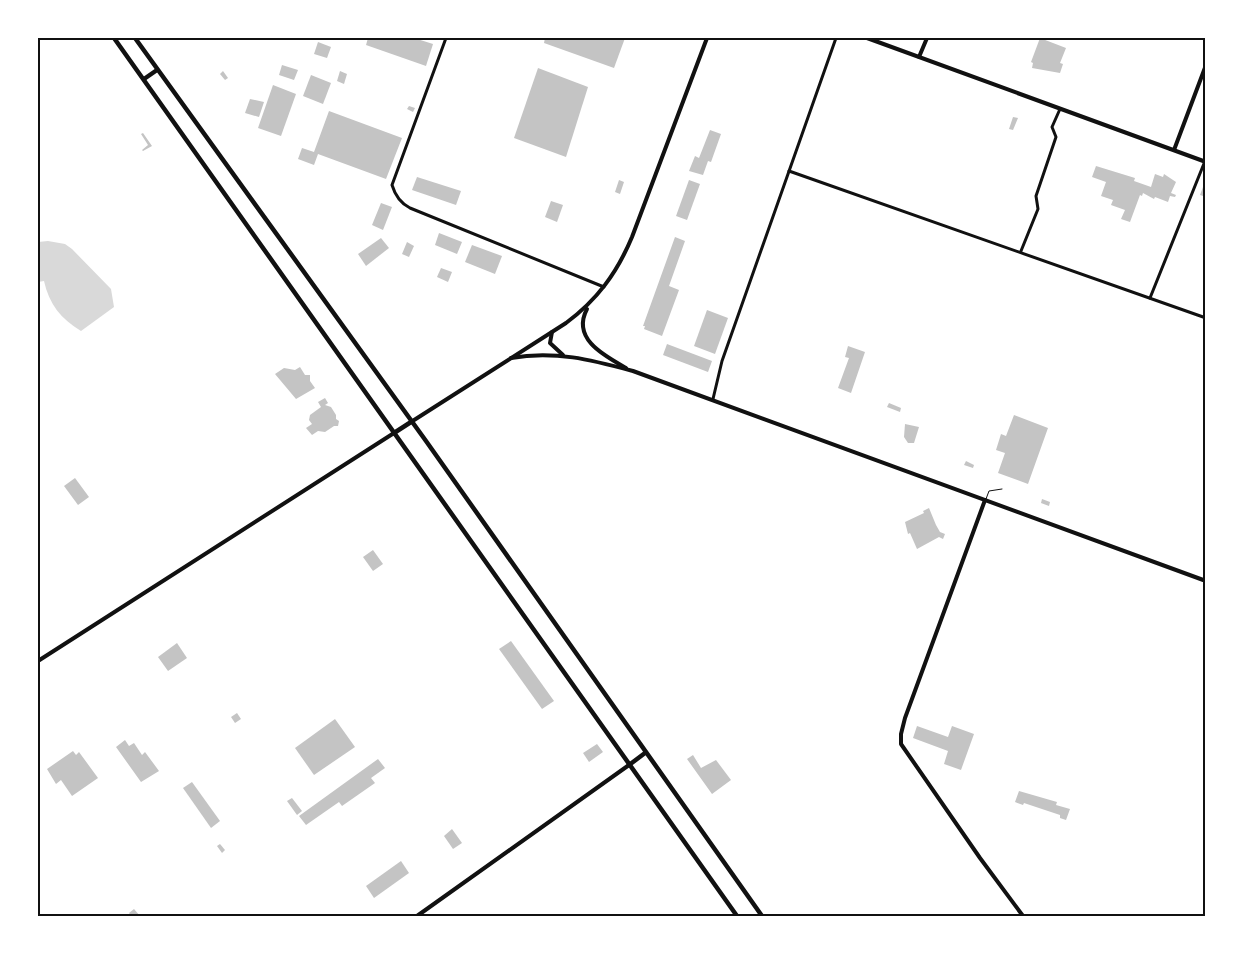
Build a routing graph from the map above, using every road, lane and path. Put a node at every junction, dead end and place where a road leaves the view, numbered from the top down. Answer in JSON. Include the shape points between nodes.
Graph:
{"nodes":[{"id":1,"x":114,"y":38,"type":"edge"},
{"id":2,"x":135,"y":38,"type":"edge"},
{"id":3,"x":446,"y":38,"type":"edge"},
{"id":4,"x":708,"y":38,"type":"edge"},
{"id":5,"x":836,"y":38,"type":"edge"},
{"id":6,"x":867,"y":38,"type":"edge"},
{"id":7,"x":927,"y":38,"type":"edge"},
{"id":8,"x":919,"y":57,"type":"junction"},
{"id":9,"x":1206,"y":65,"type":"edge"},
{"id":10,"x":158,"y":70,"type":"junction"},
{"id":11,"x":144,"y":79,"type":"junction"},
{"id":12,"x":1060,"y":108,"type":"junction"},
{"id":13,"x":1174,"y":150,"type":"junction"},
{"id":14,"x":1205,"y":162,"type":"edge"},
{"id":15,"x":789,"y":171,"type":"junction"},
{"id":16,"x":1021,"y":252,"type":"junction"},
{"id":17,"x":604,"y":288,"type":"junction"},
{"id":18,"x":1150,"y":298,"type":"junction"},
{"id":19,"x":588,"y":306,"type":"junction"},
{"id":20,"x":1206,"y":318,"type":"edge"},
{"id":21,"x":552,"y":332,"type":"junction"},
{"id":22,"x":563,"y":355,"type":"junction"},
{"id":23,"x":512,"y":358,"type":"junction"},
{"id":24,"x":632,"y":371,"type":"junction"},
{"id":25,"x":713,"y":399,"type":"junction"},
{"id":26,"x":411,"y":422,"type":"junction"},
{"id":27,"x":394,"y":434,"type":"junction"},
{"id":28,"x":1002,"y":489,"type":"dead end"},
{"id":29,"x":985,"y":500,"type":"junction"},
{"id":30,"x":1206,"y":581,"type":"edge"},
{"id":31,"x":38,"y":661,"type":"edge"},
{"id":32,"x":646,"y":753,"type":"junction"},
{"id":33,"x":629,"y":765,"type":"junction"},
{"id":34,"x":416,"y":916,"type":"edge"},
{"id":35,"x":737,"y":916,"type":"edge"},
{"id":36,"x":762,"y":916,"type":"edge"},
{"id":37,"x":1023,"y":916,"type":"edge"}],
"edges":[{"from":1,"to":11,"type":"main road"},
{"from":2,"to":10,"type":"main road"},
{"from":3,"to":17,"type":"street","via":[[392,185],[394,192],[410,208]]},
{"from":4,"to":17,"type":"main road","via":[[632,237]]},
{"from":5,"to":15,"type":"street"},
{"from":6,"to":8,"type":"main road"},
{"from":7,"to":8,"type":"main road"},
{"from":8,"to":12,"type":"main road"},
{"from":9,"to":13,"type":"main road"},
{"from":10,"to":11,"type":"main road"},
{"from":10,"to":26,"type":"main road"},
{"from":11,"to":27,"type":"main road"},
{"from":12,"to":13,"type":"main road"},
{"from":12,"to":16,"type":"street","via":[[1052,127],[1056,137],[1036,196],[1038,209]]},
{"from":13,"to":14,"type":"main road"},
{"from":14,"to":18,"type":"street"},
{"from":15,"to":16,"type":"street"},
{"from":15,"to":25,"type":"street","via":[[722,361]]},
{"from":16,"to":18,"type":"street"},
{"from":17,"to":19,"type":"main road"},
{"from":18,"to":20,"type":"street"},
{"from":19,"to":21,"type":"main road"},
{"from":19,"to":24,"type":"main road","via":[[583,325],[588,342]]},
{"from":21,"to":22,"type":"main road","via":[[550,343]]},
{"from":21,"to":23,"type":"main road"},
{"from":22,"to":23,"type":"main road","via":[[537,354]]},
{"from":22,"to":24,"type":"main road"},
{"from":23,"to":26,"type":"main road"},
{"from":24,"to":25,"type":"main road"},
{"from":25,"to":29,"type":"main road"},
{"from":26,"to":27,"type":"main road"},
{"from":26,"to":32,"type":"main road"},
{"from":27,"to":31,"type":"main road"},
{"from":27,"to":33,"type":"main road"},
{"from":28,"to":29,"type":"lane","via":[[989,491]]},
{"from":29,"to":30,"type":"main road"},
{"from":29,"to":37,"type":"main road","via":[[905,718],[901,744]]},
{"from":32,"to":33,"type":"main road"},
{"from":32,"to":36,"type":"main road"},
{"from":33,"to":34,"type":"main road"},
{"from":33,"to":35,"type":"main road"}]}
